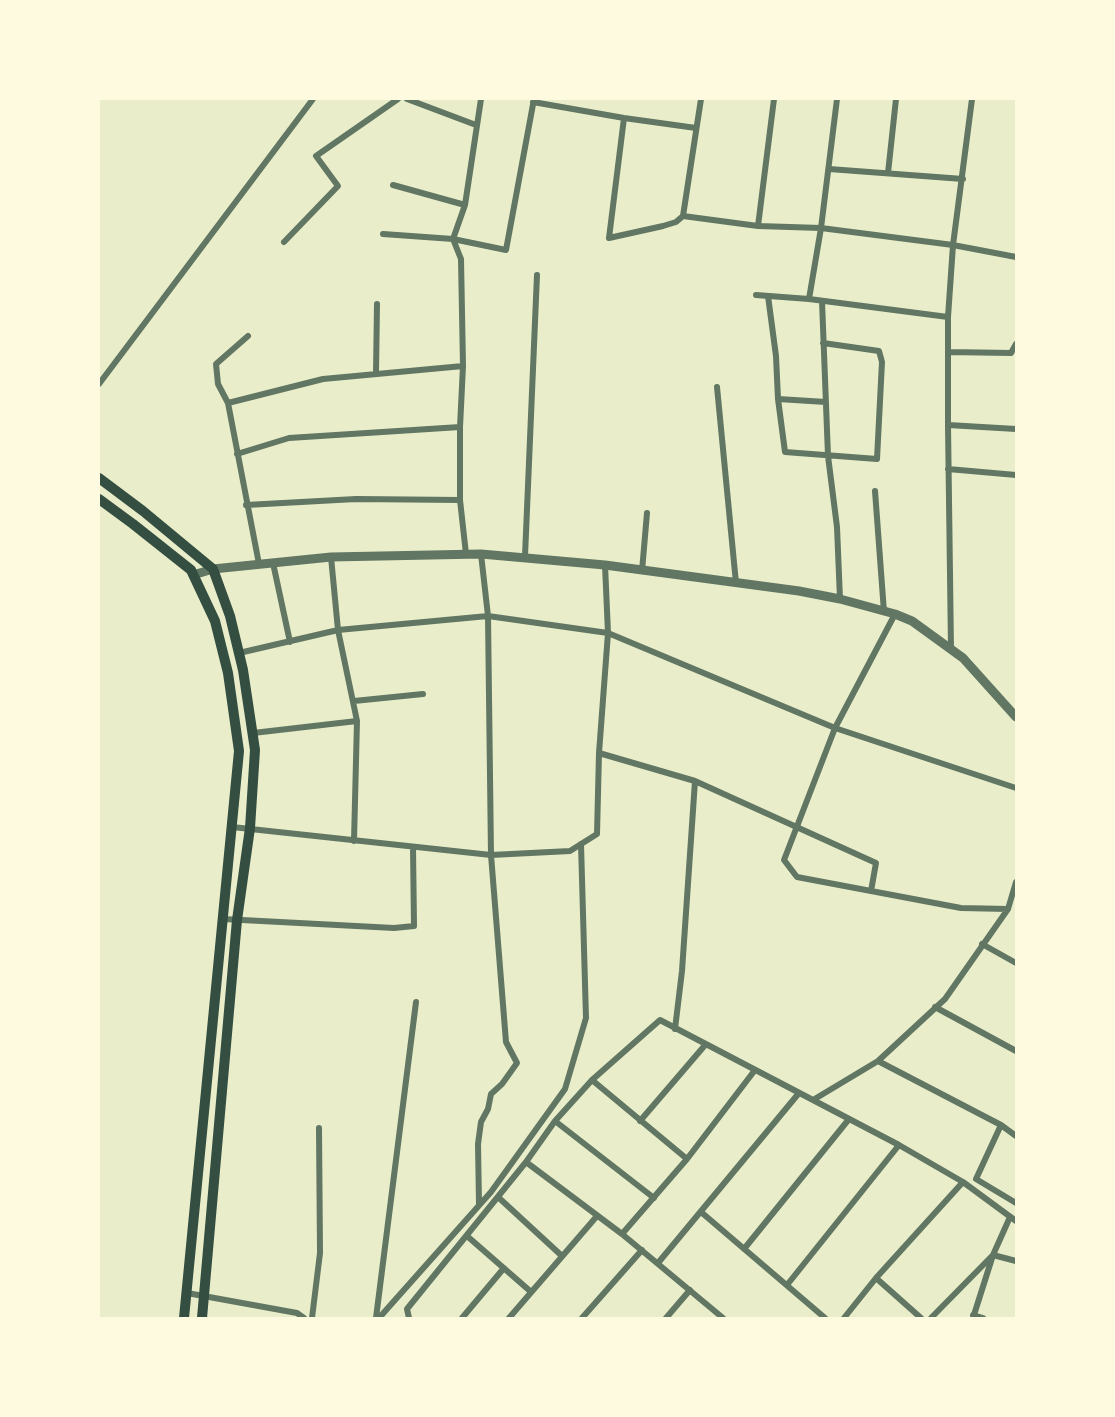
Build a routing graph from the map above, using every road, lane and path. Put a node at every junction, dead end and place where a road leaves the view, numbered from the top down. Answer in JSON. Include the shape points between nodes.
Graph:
{"nodes":[{"id":1,"x":313,"y":99,"type":"edge"},
{"id":2,"x":398,"y":99,"type":"edge"},
{"id":3,"x":407,"y":99,"type":"edge"},
{"id":4,"x":481,"y":99,"type":"edge"},
{"id":5,"x":701,"y":99,"type":"edge"},
{"id":6,"x":774,"y":99,"type":"edge"},
{"id":7,"x":837,"y":99,"type":"edge"},
{"id":8,"x":896,"y":99,"type":"edge"},
{"id":9,"x":972,"y":99,"type":"edge"},
{"id":10,"x":533,"y":100,"type":"edge"},
{"id":11,"x":624,"y":118,"type":"junction"},
{"id":12,"x":476,"y":125,"type":"junction"},
{"id":13,"x":696,"y":128,"type":"junction"},
{"id":14,"x":829,"y":169,"type":"junction"},
{"id":15,"x":888,"y":173,"type":"junction"},
{"id":16,"x":963,"y":178,"type":"junction"},
{"id":17,"x":393,"y":185,"type":"dead end"},
{"id":18,"x":465,"y":205,"type":"junction"},
{"id":19,"x":683,"y":216,"type":"junction"},
{"id":20,"x":758,"y":226,"type":"junction"},
{"id":21,"x":821,"y":228,"type":"junction"},
{"id":22,"x":382,"y":234,"type":"dead end"},
{"id":23,"x":453,"y":239,"type":"junction"},
{"id":24,"x":284,"y":243,"type":"dead end"},
{"id":25,"x":953,"y":245,"type":"junction"},
{"id":26,"x":1016,"y":257,"type":"edge"},
{"id":27,"x":537,"y":275,"type":"dead end"},
{"id":28,"x":756,"y":295,"type":"dead end"},
{"id":29,"x":768,"y":296,"type":"junction"},
{"id":30,"x":809,"y":299,"type":"junction"},
{"id":31,"x":822,"y":301,"type":"junction"},
{"id":32,"x":377,"y":304,"type":"dead end"},
{"id":33,"x":948,"y":317,"type":"junction"},
{"id":34,"x":248,"y":336,"type":"dead end"},
{"id":35,"x":823,"y":343,"type":"junction"},
{"id":36,"x":1016,"y":344,"type":"edge"},
{"id":37,"x":948,"y":352,"type":"junction"},
{"id":38,"x":463,"y":366,"type":"junction"},
{"id":39,"x":376,"y":373,"type":"junction"},
{"id":40,"x":99,"y":384,"type":"edge"},
{"id":41,"x":717,"y":387,"type":"dead end"},
{"id":42,"x":778,"y":399,"type":"junction"},
{"id":43,"x":826,"y":402,"type":"junction"},
{"id":44,"x":228,"y":403,"type":"junction"},
{"id":45,"x":948,"y":425,"type":"junction"},
{"id":46,"x":460,"y":427,"type":"junction"},
{"id":47,"x":1016,"y":429,"type":"edge"},
{"id":48,"x":237,"y":454,"type":"junction"},
{"id":49,"x":828,"y":456,"type":"junction"},
{"id":50,"x":948,"y":469,"type":"junction"},
{"id":51,"x":1016,"y":475,"type":"edge"},
{"id":52,"x":99,"y":478,"type":"edge"},
{"id":53,"x":875,"y":491,"type":"dead end"},
{"id":54,"x":99,"y":499,"type":"edge"},
{"id":55,"x":460,"y":500,"type":"junction"},
{"id":56,"x":246,"y":505,"type":"junction"},
{"id":57,"x":647,"y":513,"type":"dead end"},
{"id":58,"x":466,"y":554,"type":"junction"},
{"id":59,"x":481,"y":554,"type":"junction"},
{"id":60,"x":525,"y":556,"type":"junction"},
{"id":61,"x":331,"y":558,"type":"junction"},
{"id":62,"x":273,"y":563,"type":"junction"},
{"id":63,"x":259,"y":564,"type":"junction"},
{"id":64,"x":605,"y":565,"type":"junction"},
{"id":65,"x":213,"y":569,"type":"junction"},
{"id":66,"x":642,"y":571,"type":"junction"},
{"id":67,"x":193,"y":575,"type":"junction"},
{"id":68,"x":736,"y":583,"type":"junction"},
{"id":69,"x":840,"y":599,"type":"junction"},
{"id":70,"x":884,"y":612,"type":"junction"},
{"id":71,"x":895,"y":614,"type":"junction"},
{"id":72,"x":488,"y":616,"type":"junction"},
{"id":73,"x":338,"y":630,"type":"junction"},
{"id":74,"x":608,"y":633,"type":"junction"},
{"id":75,"x":290,"y":642,"type":"junction"},
{"id":76,"x":951,"y":649,"type":"junction"},
{"id":77,"x":239,"y":653,"type":"junction"},
{"id":78,"x":423,"y":694,"type":"dead end"},
{"id":79,"x":354,"y":701,"type":"junction"},
{"id":80,"x":1016,"y":717,"type":"edge"},
{"id":81,"x":357,"y":722,"type":"junction"},
{"id":82,"x":835,"y":728,"type":"junction"},
{"id":83,"x":253,"y":733,"type":"junction"},
{"id":84,"x":599,"y":753,"type":"junction"},
{"id":85,"x":695,"y":781,"type":"junction"},
{"id":86,"x":1016,"y":788,"type":"edge"},
{"id":87,"x":232,"y":827,"type":"junction"},
{"id":88,"x":250,"y":828,"type":"junction"},
{"id":89,"x":796,"y":828,"type":"junction"},
{"id":90,"x":354,"y":841,"type":"junction"},
{"id":91,"x":581,"y":844,"type":"junction"},
{"id":92,"x":413,"y":847,"type":"junction"},
{"id":93,"x":491,"y":855,"type":"junction"},
{"id":94,"x":1016,"y":882,"type":"edge"},
{"id":95,"x":871,"y":891,"type":"junction"},
{"id":96,"x":1008,"y":909,"type":"junction"},
{"id":97,"x":223,"y":919,"type":"junction"},
{"id":98,"x":237,"y":920,"type":"junction"},
{"id":99,"x":982,"y":944,"type":"junction"},
{"id":100,"x":1016,"y":963,"type":"edge"},
{"id":101,"x":416,"y":1002,"type":"dead end"},
{"id":102,"x":935,"y":1006,"type":"junction"},
{"id":103,"x":675,"y":1029,"type":"junction"},
{"id":104,"x":706,"y":1044,"type":"junction"},
{"id":105,"x":1016,"y":1051,"type":"edge"},
{"id":106,"x":878,"y":1061,"type":"junction"},
{"id":107,"x":755,"y":1070,"type":"junction"},
{"id":108,"x":592,"y":1080,"type":"junction"},
{"id":109,"x":799,"y":1093,"type":"junction"},
{"id":110,"x":813,"y":1100,"type":"junction"},
{"id":111,"x":849,"y":1119,"type":"junction"},
{"id":112,"x":555,"y":1121,"type":"junction"},
{"id":113,"x":640,"y":1121,"type":"junction"},
{"id":114,"x":1001,"y":1125,"type":"junction"},
{"id":115,"x":319,"y":1128,"type":"dead end"},
{"id":116,"x":1016,"y":1136,"type":"edge"},
{"id":117,"x":899,"y":1145,"type":"junction"},
{"id":118,"x":687,"y":1159,"type":"junction"},
{"id":119,"x":526,"y":1162,"type":"junction"},
{"id":120,"x":963,"y":1182,"type":"junction"},
{"id":121,"x":498,"y":1197,"type":"junction"},
{"id":122,"x":654,"y":1198,"type":"junction"},
{"id":123,"x":1016,"y":1203,"type":"edge"},
{"id":124,"x":479,"y":1204,"type":"junction"},
{"id":125,"x":701,"y":1212,"type":"junction"},
{"id":126,"x":597,"y":1216,"type":"junction"},
{"id":127,"x":1013,"y":1219,"type":"edge"},
{"id":128,"x":622,"y":1234,"type":"junction"},
{"id":129,"x":467,"y":1236,"type":"junction"},
{"id":130,"x":744,"y":1249,"type":"junction"},
{"id":131,"x":642,"y":1250,"type":"junction"},
{"id":132,"x":993,"y":1255,"type":"junction"},
{"id":133,"x":562,"y":1256,"type":"junction"},
{"id":134,"x":1016,"y":1261,"type":"edge"},
{"id":135,"x":658,"y":1263,"type":"junction"},
{"id":136,"x":504,"y":1268,"type":"junction"},
{"id":137,"x":876,"y":1278,"type":"junction"},
{"id":138,"x":787,"y":1285,"type":"junction"},
{"id":139,"x":690,"y":1290,"type":"junction"},
{"id":140,"x":530,"y":1291,"type":"junction"},
{"id":141,"x":187,"y":1293,"type":"junction"},
{"id":142,"x":204,"y":1296,"type":"junction"},
{"id":143,"x":973,"y":1317,"type":"edge"},
{"id":144,"x":184,"y":1318,"type":"edge"},
{"id":145,"x":202,"y":1318,"type":"edge"},
{"id":146,"x":304,"y":1318,"type":"edge"},
{"id":147,"x":312,"y":1318,"type":"edge"},
{"id":148,"x":377,"y":1318,"type":"edge"},
{"id":149,"x":409,"y":1318,"type":"edge"},
{"id":150,"x":462,"y":1318,"type":"edge"},
{"id":151,"x":509,"y":1318,"type":"edge"},
{"id":152,"x":582,"y":1318,"type":"edge"},
{"id":153,"x":666,"y":1318,"type":"edge"},
{"id":154,"x":723,"y":1318,"type":"edge"},
{"id":155,"x":825,"y":1318,"type":"edge"},
{"id":156,"x":844,"y":1318,"type":"edge"},
{"id":157,"x":921,"y":1318,"type":"edge"},
{"id":158,"x":931,"y":1318,"type":"edge"},
{"id":159,"x":983,"y":1318,"type":"edge"}],
"edges":[{"from":1,"to":40,"type":"street"},
{"from":2,"to":24,"type":"street","via":[[316,156],[339,186]]},
{"from":3,"to":12,"type":"street"},
{"from":4,"to":12,"type":"street"},
{"from":5,"to":13,"type":"street"},
{"from":6,"to":20,"type":"street"},
{"from":7,"to":14,"type":"street"},
{"from":8,"to":15,"type":"street"},
{"from":9,"to":16,"type":"street"},
{"from":10,"to":11,"type":"street"},
{"from":10,"to":23,"type":"street","via":[[506,250]]},
{"from":11,"to":13,"type":"street"},
{"from":11,"to":19,"type":"street","via":[[609,238],[663,226]]},
{"from":12,"to":18,"type":"street"},
{"from":13,"to":19,"type":"street"},
{"from":14,"to":15,"type":"street"},
{"from":14,"to":21,"type":"street"},
{"from":15,"to":16,"type":"street"},
{"from":16,"to":25,"type":"street"},
{"from":17,"to":18,"type":"street"},
{"from":18,"to":23,"type":"street"},
{"from":19,"to":20,"type":"street"},
{"from":20,"to":21,"type":"street"},
{"from":21,"to":25,"type":"street"},
{"from":21,"to":30,"type":"street"},
{"from":22,"to":23,"type":"street"},
{"from":23,"to":38,"type":"street","via":[[461,259]]},
{"from":25,"to":26,"type":"street"},
{"from":25,"to":33,"type":"street"},
{"from":27,"to":60,"type":"street"},
{"from":28,"to":29,"type":"street"},
{"from":29,"to":30,"type":"street"},
{"from":29,"to":42,"type":"street"},
{"from":30,"to":31,"type":"street"},
{"from":31,"to":33,"type":"street"},
{"from":31,"to":35,"type":"street"},
{"from":32,"to":39,"type":"street"},
{"from":33,"to":37,"type":"street"},
{"from":34,"to":44,"type":"street","via":[[216,364],[218,384]]},
{"from":35,"to":43,"type":"street"},
{"from":35,"to":49,"type":"street","via":[[879,351],[882,362],[876,459]]},
{"from":36,"to":37,"type":"street","via":[[1011,353]]},
{"from":37,"to":45,"type":"street"},
{"from":38,"to":39,"type":"street"},
{"from":38,"to":46,"type":"street"},
{"from":39,"to":44,"type":"street","via":[[323,379]]},
{"from":41,"to":68,"type":"street"},
{"from":42,"to":43,"type":"street"},
{"from":42,"to":49,"type":"street","via":[[784,452]]},
{"from":43,"to":49,"type":"street"},
{"from":44,"to":48,"type":"street"},
{"from":45,"to":47,"type":"street"},
{"from":45,"to":50,"type":"street"},
{"from":46,"to":48,"type":"street","via":[[289,438]]},
{"from":46,"to":55,"type":"street"},
{"from":48,"to":56,"type":"street"},
{"from":49,"to":69,"type":"street","via":[[837,526]]},
{"from":50,"to":51,"type":"street"},
{"from":50,"to":76,"type":"street"},
{"from":52,"to":65,"type":"main road"},
{"from":53,"to":70,"type":"street"},
{"from":54,"to":67,"type":"main road"},
{"from":55,"to":56,"type":"street","via":[[356,499]]},
{"from":55,"to":58,"type":"street"},
{"from":56,"to":63,"type":"street"},
{"from":57,"to":66,"type":"street"},
{"from":58,"to":59,"type":"street"},
{"from":58,"to":61,"type":"street"},
{"from":59,"to":60,"type":"street"},
{"from":59,"to":72,"type":"street"},
{"from":60,"to":64,"type":"street"},
{"from":61,"to":62,"type":"street"},
{"from":61,"to":73,"type":"street"},
{"from":62,"to":63,"type":"street"},
{"from":62,"to":75,"type":"street"},
{"from":63,"to":65,"type":"street"},
{"from":64,"to":66,"type":"street"},
{"from":64,"to":74,"type":"street"},
{"from":65,"to":67,"type":"street"},
{"from":65,"to":77,"type":"main road"},
{"from":66,"to":68,"type":"street"},
{"from":67,"to":87,"type":"main road","via":[[215,621],[228,673],[239,751]]},
{"from":68,"to":69,"type":"street"},
{"from":69,"to":70,"type":"street"},
{"from":70,"to":71,"type":"street"},
{"from":71,"to":76,"type":"street","via":[[912,621]]},
{"from":71,"to":82,"type":"street"},
{"from":72,"to":73,"type":"street"},
{"from":72,"to":74,"type":"street"},
{"from":72,"to":93,"type":"street"},
{"from":73,"to":75,"type":"street"},
{"from":73,"to":79,"type":"street"},
{"from":74,"to":82,"type":"street"},
{"from":74,"to":84,"type":"street"},
{"from":75,"to":77,"type":"street"},
{"from":76,"to":80,"type":"street"},
{"from":77,"to":83,"type":"main road"},
{"from":78,"to":79,"type":"street"},
{"from":79,"to":81,"type":"street"},
{"from":81,"to":83,"type":"street"},
{"from":81,"to":90,"type":"street"},
{"from":82,"to":86,"type":"street"},
{"from":82,"to":89,"type":"street"},
{"from":83,"to":88,"type":"main road"},
{"from":84,"to":85,"type":"street"},
{"from":84,"to":91,"type":"street","via":[[597,834]]},
{"from":85,"to":89,"type":"street"},
{"from":85,"to":103,"type":"street"},
{"from":87,"to":88,"type":"street"},
{"from":87,"to":97,"type":"main road"},
{"from":88,"to":90,"type":"street"},
{"from":88,"to":98,"type":"main road"},
{"from":89,"to":95,"type":"street","via":[[876,863]]},
{"from":89,"to":95,"type":"street","via":[[784,860],[798,877]]},
{"from":90,"to":92,"type":"street"},
{"from":91,"to":93,"type":"street","via":[[570,851]]},
{"from":91,"to":124,"type":"street","via":[[586,1018],[565,1089]]},
{"from":92,"to":93,"type":"street"},
{"from":92,"to":98,"type":"street","via":[[414,926]]},
{"from":93,"to":124,"type":"street","via":[[506,1042],[517,1063],[491,1094],[481,1122]]},
{"from":94,"to":96,"type":"street"},
{"from":95,"to":96,"type":"street","via":[[961,908]]},
{"from":96,"to":99,"type":"street"},
{"from":97,"to":98,"type":"street"},
{"from":97,"to":141,"type":"main road"},
{"from":98,"to":142,"type":"main road"},
{"from":99,"to":100,"type":"street"},
{"from":99,"to":102,"type":"street","via":[[945,999]]},
{"from":101,"to":148,"type":"street"},
{"from":102,"to":105,"type":"street"},
{"from":102,"to":106,"type":"street"},
{"from":103,"to":104,"type":"street"},
{"from":103,"to":108,"type":"street","via":[[660,1020]]},
{"from":104,"to":107,"type":"street"},
{"from":104,"to":113,"type":"street"},
{"from":106,"to":110,"type":"street"},
{"from":106,"to":114,"type":"street"},
{"from":107,"to":109,"type":"street"},
{"from":107,"to":118,"type":"street"},
{"from":108,"to":112,"type":"street"},
{"from":108,"to":113,"type":"street"},
{"from":109,"to":110,"type":"street"},
{"from":109,"to":125,"type":"street"},
{"from":110,"to":111,"type":"street"},
{"from":111,"to":117,"type":"street"},
{"from":111,"to":130,"type":"street"},
{"from":112,"to":119,"type":"street"},
{"from":112,"to":122,"type":"street"},
{"from":113,"to":118,"type":"street"},
{"from":114,"to":116,"type":"street"},
{"from":114,"to":123,"type":"street","via":[[976,1179]]},
{"from":115,"to":147,"type":"street","via":[[320,1253]]},
{"from":117,"to":120,"type":"street"},
{"from":117,"to":138,"type":"street"},
{"from":118,"to":122,"type":"street"},
{"from":119,"to":121,"type":"street"},
{"from":119,"to":126,"type":"street"},
{"from":120,"to":127,"type":"street"},
{"from":120,"to":137,"type":"street"},
{"from":121,"to":129,"type":"street"},
{"from":121,"to":133,"type":"street"},
{"from":122,"to":128,"type":"street"},
{"from":124,"to":148,"type":"street"},
{"from":125,"to":130,"type":"street"},
{"from":125,"to":135,"type":"street"},
{"from":126,"to":128,"type":"street"},
{"from":126,"to":133,"type":"street"},
{"from":127,"to":132,"type":"street"},
{"from":128,"to":131,"type":"street"},
{"from":129,"to":136,"type":"street"},
{"from":129,"to":149,"type":"street","via":[[407,1309]]},
{"from":130,"to":138,"type":"street"},
{"from":131,"to":135,"type":"street"},
{"from":131,"to":152,"type":"street"},
{"from":132,"to":134,"type":"street"},
{"from":132,"to":143,"type":"street"},
{"from":132,"to":158,"type":"street"},
{"from":133,"to":140,"type":"street"},
{"from":135,"to":139,"type":"street"},
{"from":136,"to":140,"type":"street"},
{"from":136,"to":150,"type":"street"},
{"from":137,"to":156,"type":"street"},
{"from":137,"to":157,"type":"street"},
{"from":138,"to":155,"type":"street"},
{"from":139,"to":153,"type":"street"},
{"from":139,"to":154,"type":"street"},
{"from":140,"to":151,"type":"street"},
{"from":141,"to":142,"type":"street"},
{"from":141,"to":144,"type":"main road"},
{"from":142,"to":145,"type":"main road"},
{"from":142,"to":146,"type":"street","via":[[297,1313]]},
{"from":143,"to":159,"type":"street"}]}
